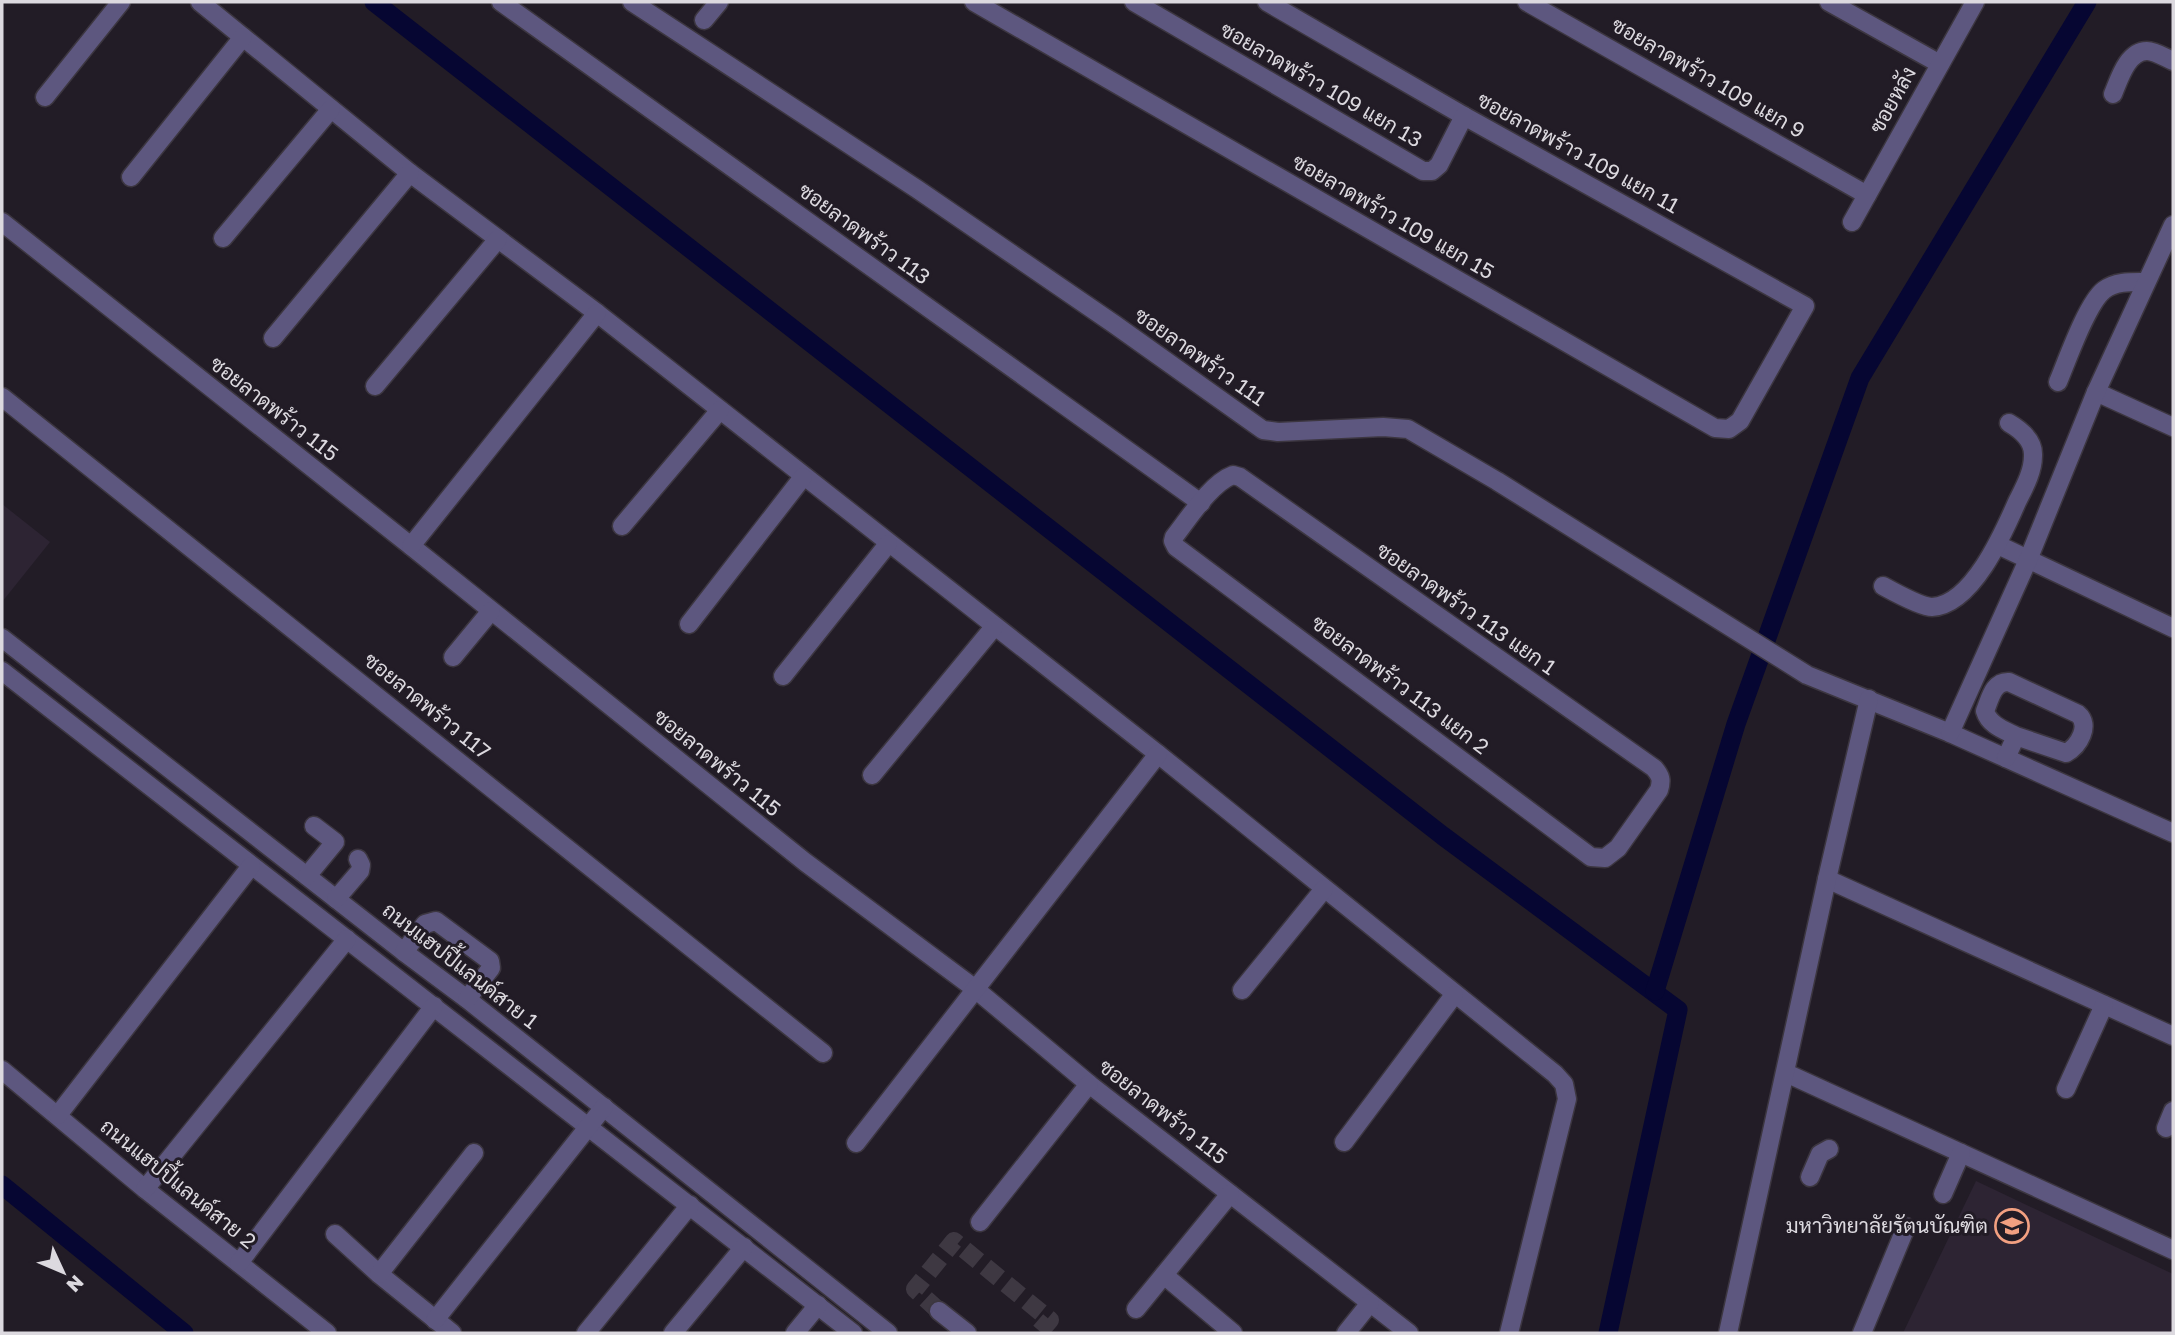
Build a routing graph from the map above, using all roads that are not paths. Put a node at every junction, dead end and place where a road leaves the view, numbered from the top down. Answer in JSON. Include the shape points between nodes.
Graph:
{"nodes":[{"id":1,"x":121,"y":2,"type":"edge"},
{"id":2,"x":200,"y":2,"type":"edge"},
{"id":3,"x":501,"y":2,"type":"edge"},
{"id":4,"x":632,"y":2,"type":"edge"},
{"id":5,"x":719,"y":2,"type":"edge"},
{"id":6,"x":974,"y":2,"type":"edge"},
{"id":7,"x":1134,"y":2,"type":"edge"},
{"id":8,"x":1267,"y":2,"type":"edge"},
{"id":9,"x":1527,"y":2,"type":"edge"},
{"id":10,"x":1829,"y":2,"type":"edge"},
{"id":11,"x":1975,"y":2,"type":"edge"},
{"id":12,"x":1294,"y":9,"type":"edge"},
{"id":13,"x":704,"y":20,"type":"dead end"},
{"id":14,"x":243,"y":37,"type":"junction"},
{"id":15,"x":2173,"y":61,"type":"edge"},
{"id":16,"x":1940,"y":64,"type":"junction"},
{"id":17,"x":2113,"y":94,"type":"dead end"},
{"id":18,"x":45,"y":97,"type":"dead end"},
{"id":19,"x":331,"y":109,"type":"junction"},
{"id":20,"x":1464,"y":116,"type":"junction"},
{"id":21,"x":410,"y":173,"type":"junction"},
{"id":22,"x":131,"y":177,"type":"dead end"},
{"id":23,"x":1867,"y":195,"type":"junction"},
{"id":24,"x":2,"y":222,"type":"edge"},
{"id":25,"x":1852,"y":222,"type":"dead end"},
{"id":26,"x":2173,"y":225,"type":"edge"},
{"id":27,"x":223,"y":238,"type":"dead end"},
{"id":28,"x":498,"y":239,"type":"junction"},
{"id":29,"x":2146,"y":282,"type":"junction"},
{"id":30,"x":597,"y":313,"type":"junction"},
{"id":31,"x":273,"y":338,"type":"dead end"},
{"id":32,"x":1769,"y":369,"type":"joint"},
{"id":33,"x":2058,"y":382,"type":"dead end"},
{"id":34,"x":375,"y":386,"type":"dead end"},
{"id":35,"x":2096,"y":391,"type":"junction"},
{"id":36,"x":2,"y":397,"type":"edge"},
{"id":37,"x":720,"y":410,"type":"junction"},
{"id":38,"x":2009,"y":423,"type":"dead end"},
{"id":39,"x":2173,"y":427,"type":"edge"},
{"id":40,"x":803,"y":477,"type":"junction"},
{"id":41,"x":1200,"y":503,"type":"junction"},
{"id":42,"x":622,"y":526,"type":"dead end"},
{"id":43,"x":888,"y":544,"type":"junction"},
{"id":44,"x":1998,"y":545,"type":"junction"},
{"id":45,"x":411,"y":546,"type":"junction"},
{"id":46,"x":2028,"y":560,"type":"junction"},
{"id":47,"x":1883,"y":586,"type":"dead end"},
{"id":48,"x":491,"y":611,"type":"junction"},
{"id":49,"x":690,"y":624,"type":"dead end"},
{"id":50,"x":994,"y":627,"type":"junction"},
{"id":51,"x":2173,"y":628,"type":"edge"},
{"id":52,"x":2,"y":638,"type":"edge"},
{"id":53,"x":453,"y":657,"type":"dead end"},
{"id":54,"x":2,"y":671,"type":"edge"},
{"id":55,"x":783,"y":676,"type":"dead end"},
{"id":56,"x":1869,"y":699,"type":"junction"},
{"id":57,"x":1950,"y":733,"type":"junction"},
{"id":58,"x":2016,"y":736,"type":"junction"},
{"id":59,"x":1158,"y":754,"type":"junction"},
{"id":60,"x":2006,"y":758,"type":"junction"},
{"id":61,"x":872,"y":775,"type":"dead end"},
{"id":62,"x":1635,"y":825,"type":"joint"},
{"id":63,"x":314,"y":826,"type":"dead end"},
{"id":64,"x":2173,"y":832,"type":"edge"},
{"id":65,"x":358,"y":859,"type":"dead end"},
{"id":66,"x":251,"y":866,"type":"junction"},
{"id":67,"x":307,"y":876,"type":"junction"},
{"id":68,"x":1827,"y":879,"type":"junction"},
{"id":69,"x":1324,"y":889,"type":"junction"},
{"id":70,"x":336,"y":900,"type":"junction"},
{"id":71,"x":347,"y":939,"type":"junction"},
{"id":72,"x":404,"y":952,"type":"junction"},
{"id":73,"x":974,"y":988,"type":"junction"},
{"id":74,"x":1242,"y":990,"type":"dead end"},
{"id":75,"x":1454,"y":995,"type":"junction"},
{"id":76,"x":467,"y":999,"type":"junction"},
{"id":77,"x":2104,"y":1005,"type":"junction"},
{"id":78,"x":434,"y":1006,"type":"junction"},
{"id":79,"x":2173,"y":1036,"type":"edge"},
{"id":80,"x":824,"y":1053,"type":"dead end"},
{"id":81,"x":2,"y":1070,"type":"edge"},
{"id":82,"x":1786,"y":1073,"type":"junction"},
{"id":83,"x":1089,"y":1084,"type":"junction"},
{"id":84,"x":2066,"y":1088,"type":"dead end"},
{"id":85,"x":604,"y":1107,"type":"junction"},
{"id":86,"x":58,"y":1115,"type":"junction"},
{"id":87,"x":589,"y":1128,"type":"junction"},
{"id":88,"x":1344,"y":1142,"type":"dead end"},
{"id":89,"x":856,"y":1143,"type":"dead end"},
{"id":90,"x":1829,"y":1149,"type":"dead end"},
{"id":91,"x":474,"y":1153,"type":"dead end"},
{"id":92,"x":1961,"y":1153,"type":"junction"},
{"id":93,"x":1810,"y":1177,"type":"dead end"},
{"id":94,"x":145,"y":1189,"type":"junction"},
{"id":95,"x":1230,"y":1194,"type":"junction"},
{"id":96,"x":1942,"y":1194,"type":"dead end"},
{"id":97,"x":690,"y":1205,"type":"junction"},
{"id":98,"x":980,"y":1222,"type":"dead end"},
{"id":99,"x":1906,"y":1227,"type":"dead end"},
{"id":100,"x":335,"y":1234,"type":"dead end"},
{"id":101,"x":744,"y":1247,"type":"junction"},
{"id":102,"x":2173,"y":1250,"type":"edge"},
{"id":103,"x":239,"y":1263,"type":"junction"},
{"id":104,"x":379,"y":1274,"type":"junction"},
{"id":105,"x":1164,"y":1275,"type":"junction"},
{"id":106,"x":1370,"y":1303,"type":"junction"},
{"id":107,"x":818,"y":1305,"type":"junction"},
{"id":108,"x":1136,"y":1309,"type":"dead end"},
{"id":109,"x":939,"y":1311,"type":"tunnel mouth"},
{"id":110,"x":435,"y":1320,"type":"junction"},
{"id":111,"x":327,"y":1333,"type":"edge"},
{"id":112,"x":452,"y":1333,"type":"edge"},
{"id":113,"x":586,"y":1333,"type":"edge"},
{"id":114,"x":673,"y":1333,"type":"edge"},
{"id":115,"x":795,"y":1333,"type":"edge"},
{"id":116,"x":853,"y":1333,"type":"edge"},
{"id":117,"x":888,"y":1333,"type":"edge"},
{"id":118,"x":967,"y":1333,"type":"edge"},
{"id":119,"x":1233,"y":1333,"type":"edge"},
{"id":120,"x":1346,"y":1333,"type":"edge"},
{"id":121,"x":1409,"y":1333,"type":"edge"},
{"id":122,"x":1509,"y":1333,"type":"edge"},
{"id":123,"x":1728,"y":1333,"type":"edge"},
{"id":124,"x":1862,"y":1333,"type":"edge"}],
"edges":[{"from":1,"to":18,"type":"street"},
{"from":2,"to":14,"type":"street"},
{"from":3,"to":41,"type":"street","name":"ซอยลาดพร้าว 113"},
{"from":4,"to":56,"type":"street","name":"ซอยลาดพร้าว 111","via":[[917,188],[1263,430],[1408,429],[1807,674]]},
{"from":5,"to":13,"type":"street"},
{"from":6,"to":32,"type":"street","name":"ซอยลาดพร้าว 109 แยก 15","via":[[1715,428],[1729,429],[1740,421]]},
{"from":7,"to":20,"type":"street","name":"ซอยลาดพร้าว 109 แยก 13","via":[[1423,171],[1433,171],[1439,164]]},
{"from":8,"to":12,"type":"street","name":"ซอยลาดพร้าว 109 แยก 11"},
{"from":9,"to":23,"type":"street","name":"ซอยลาดพร้าว 109 แยก 9"},
{"from":10,"to":16,"type":"street"},
{"from":11,"to":16,"type":"street","name":"ซอยหลัง"},
{"from":12,"to":20,"type":"street","name":"ซอยลาดพร้าว 109 แยก 11"},
{"from":14,"to":19,"type":"street"},
{"from":14,"to":22,"type":"street"},
{"from":15,"to":17,"type":"street","via":[[2147,51],[2139,53],[2123,70]]},
{"from":16,"to":23,"type":"street","name":"ซอยหลัง"},
{"from":19,"to":21,"type":"street"},
{"from":19,"to":27,"type":"street"},
{"from":20,"to":32,"type":"street","name":"ซอยลาดพร้าว 109 แยก 11","via":[[1805,306]]},
{"from":21,"to":28,"type":"street"},
{"from":21,"to":31,"type":"street"},
{"from":23,"to":25,"type":"street","name":"ซอยหลัง"},
{"from":24,"to":45,"type":"street","name":"ซอยลาดพร้าว 115"},
{"from":26,"to":29,"type":"street"},
{"from":28,"to":30,"type":"street"},
{"from":28,"to":34,"type":"street"},
{"from":29,"to":33,"type":"street","via":[[2120,283],[2104,290],[2092,303]]},
{"from":29,"to":35,"type":"street"},
{"from":30,"to":37,"type":"street"},
{"from":30,"to":45,"type":"street"},
{"from":35,"to":39,"type":"street"},
{"from":35,"to":46,"type":"street"},
{"from":36,"to":80,"type":"street","name":"ซอยลาดพร้าว 117"},
{"from":37,"to":40,"type":"street"},
{"from":37,"to":42,"type":"street"},
{"from":38,"to":44,"type":"street","via":[[2021,430],[2034,456]]},
{"from":40,"to":43,"type":"street"},
{"from":40,"to":49,"type":"street"},
{"from":41,"to":62,"type":"street","name":"ซอยลาดพร้าว 113 แยก 1","via":[[1224,478],[1240,477],[1654,768],[1662,782]]},
{"from":41,"to":62,"type":"street","name":"ซอยลาดพร้าว 113 แยก 2","via":[[1174,537],[1176,547],[1591,857],[1612,854]]},
{"from":43,"to":50,"type":"street"},
{"from":43,"to":55,"type":"street"},
{"from":44,"to":46,"type":"street"},
{"from":44,"to":47,"type":"street","via":[[1960,595],[1947,604],[1930,607]]},
{"from":45,"to":48,"type":"street","name":"ซอยลาดพร้าว 115"},
{"from":46,"to":51,"type":"street"},
{"from":46,"to":57,"type":"street"},
{"from":48,"to":53,"type":"street"},
{"from":48,"to":73,"type":"street","name":"ซอยลาดพร้าว 115","via":[[805,862]]},
{"from":50,"to":59,"type":"street"},
{"from":50,"to":61,"type":"street"},
{"from":52,"to":67,"type":"street","name":"ถนนแฮปปี้แลนด์สาย 1"},
{"from":54,"to":66,"type":"street"},
{"from":56,"to":57,"type":"street","name":"ซอยลาดพร้าว 111"},
{"from":56,"to":68,"type":"street"},
{"from":57,"to":60,"type":"street","name":"ซอยลาดพร้าว 111"},
{"from":58,"to":58,"type":"street","via":[[2066,753],[2076,744],[2084,718],[2003,682],[1984,711],[1994,724]]},
{"from":58,"to":60,"type":"street"},
{"from":59,"to":69,"type":"street"},
{"from":59,"to":73,"type":"street"},
{"from":60,"to":64,"type":"street","name":"ซอยลาดพร้าว 111"},
{"from":63,"to":67,"type":"street","via":[[335,842]]},
{"from":65,"to":70,"type":"street","via":[[360,871]]},
{"from":66,"to":71,"type":"street"},
{"from":66,"to":86,"type":"street"},
{"from":67,"to":70,"type":"street","name":"ถนนแฮปปี้แลนด์สาย 1"},
{"from":68,"to":77,"type":"street"},
{"from":68,"to":82,"type":"street"},
{"from":69,"to":74,"type":"street"},
{"from":69,"to":75,"type":"street"},
{"from":70,"to":72,"type":"street","name":"ถนนแฮปปี้แลนด์สาย 1"},
{"from":71,"to":78,"type":"street"},
{"from":71,"to":94,"type":"street"},
{"from":72,"to":76,"type":"street","name":"ถนนแฮปปี้แลนด์สาย 1"},
{"from":72,"to":76,"type":"street","via":[[425,925],[436,921],[491,961],[491,968]]},
{"from":73,"to":83,"type":"street","name":"ซอยลาดพร้าว 115"},
{"from":73,"to":89,"type":"street"},
{"from":75,"to":88,"type":"street"},
{"from":75,"to":122,"type":"street","via":[[1555,1074],[1564,1084],[1567,1099]]},
{"from":76,"to":85,"type":"street","name":"ถนนแฮปปี้แลนด์สาย 1"},
{"from":77,"to":79,"type":"street"},
{"from":77,"to":84,"type":"street"},
{"from":78,"to":87,"type":"street"},
{"from":78,"to":103,"type":"street"},
{"from":81,"to":86,"type":"street","name":"ถนนแฮปปี้แลนด์สาย 2"},
{"from":82,"to":92,"type":"street"},
{"from":82,"to":123,"type":"street"},
{"from":83,"to":95,"type":"street","name":"ซอยลาดพร้าว 115"},
{"from":83,"to":98,"type":"street"},
{"from":85,"to":87,"type":"street"},
{"from":85,"to":117,"type":"street","name":"ถนนแฮปปี้แลนด์สาย 1"},
{"from":86,"to":94,"type":"street","name":"ถนนแฮปปี้แลนด์สาย 2"},
{"from":87,"to":97,"type":"street"},
{"from":87,"to":110,"type":"street"},
{"from":90,"to":93,"type":"street","via":[[1820,1154]]},
{"from":91,"to":104,"type":"street"},
{"from":92,"to":96,"type":"street"},
{"from":92,"to":102,"type":"street"},
{"from":94,"to":103,"type":"street","name":"ถนนแฮปปี้แลนด์สาย 2"},
{"from":95,"to":105,"type":"street"},
{"from":95,"to":106,"type":"street","name":"ซอยลาดพร้าว 115"},
{"from":97,"to":101,"type":"street"},
{"from":97,"to":113,"type":"street"},
{"from":99,"to":124,"type":"street"},
{"from":100,"to":104,"type":"street"},
{"from":101,"to":107,"type":"street"},
{"from":101,"to":114,"type":"street"},
{"from":103,"to":111,"type":"street","name":"ถนนแฮปปี้แลนด์สาย 2"},
{"from":104,"to":110,"type":"street"},
{"from":105,"to":108,"type":"street"},
{"from":105,"to":119,"type":"street"},
{"from":106,"to":120,"type":"street"},
{"from":106,"to":121,"type":"street","name":"ซอยลาดพร้าว 115"},
{"from":107,"to":115,"type":"street"},
{"from":107,"to":116,"type":"street"},
{"from":109,"to":118,"type":"street"},
{"from":110,"to":112,"type":"street"}]}
